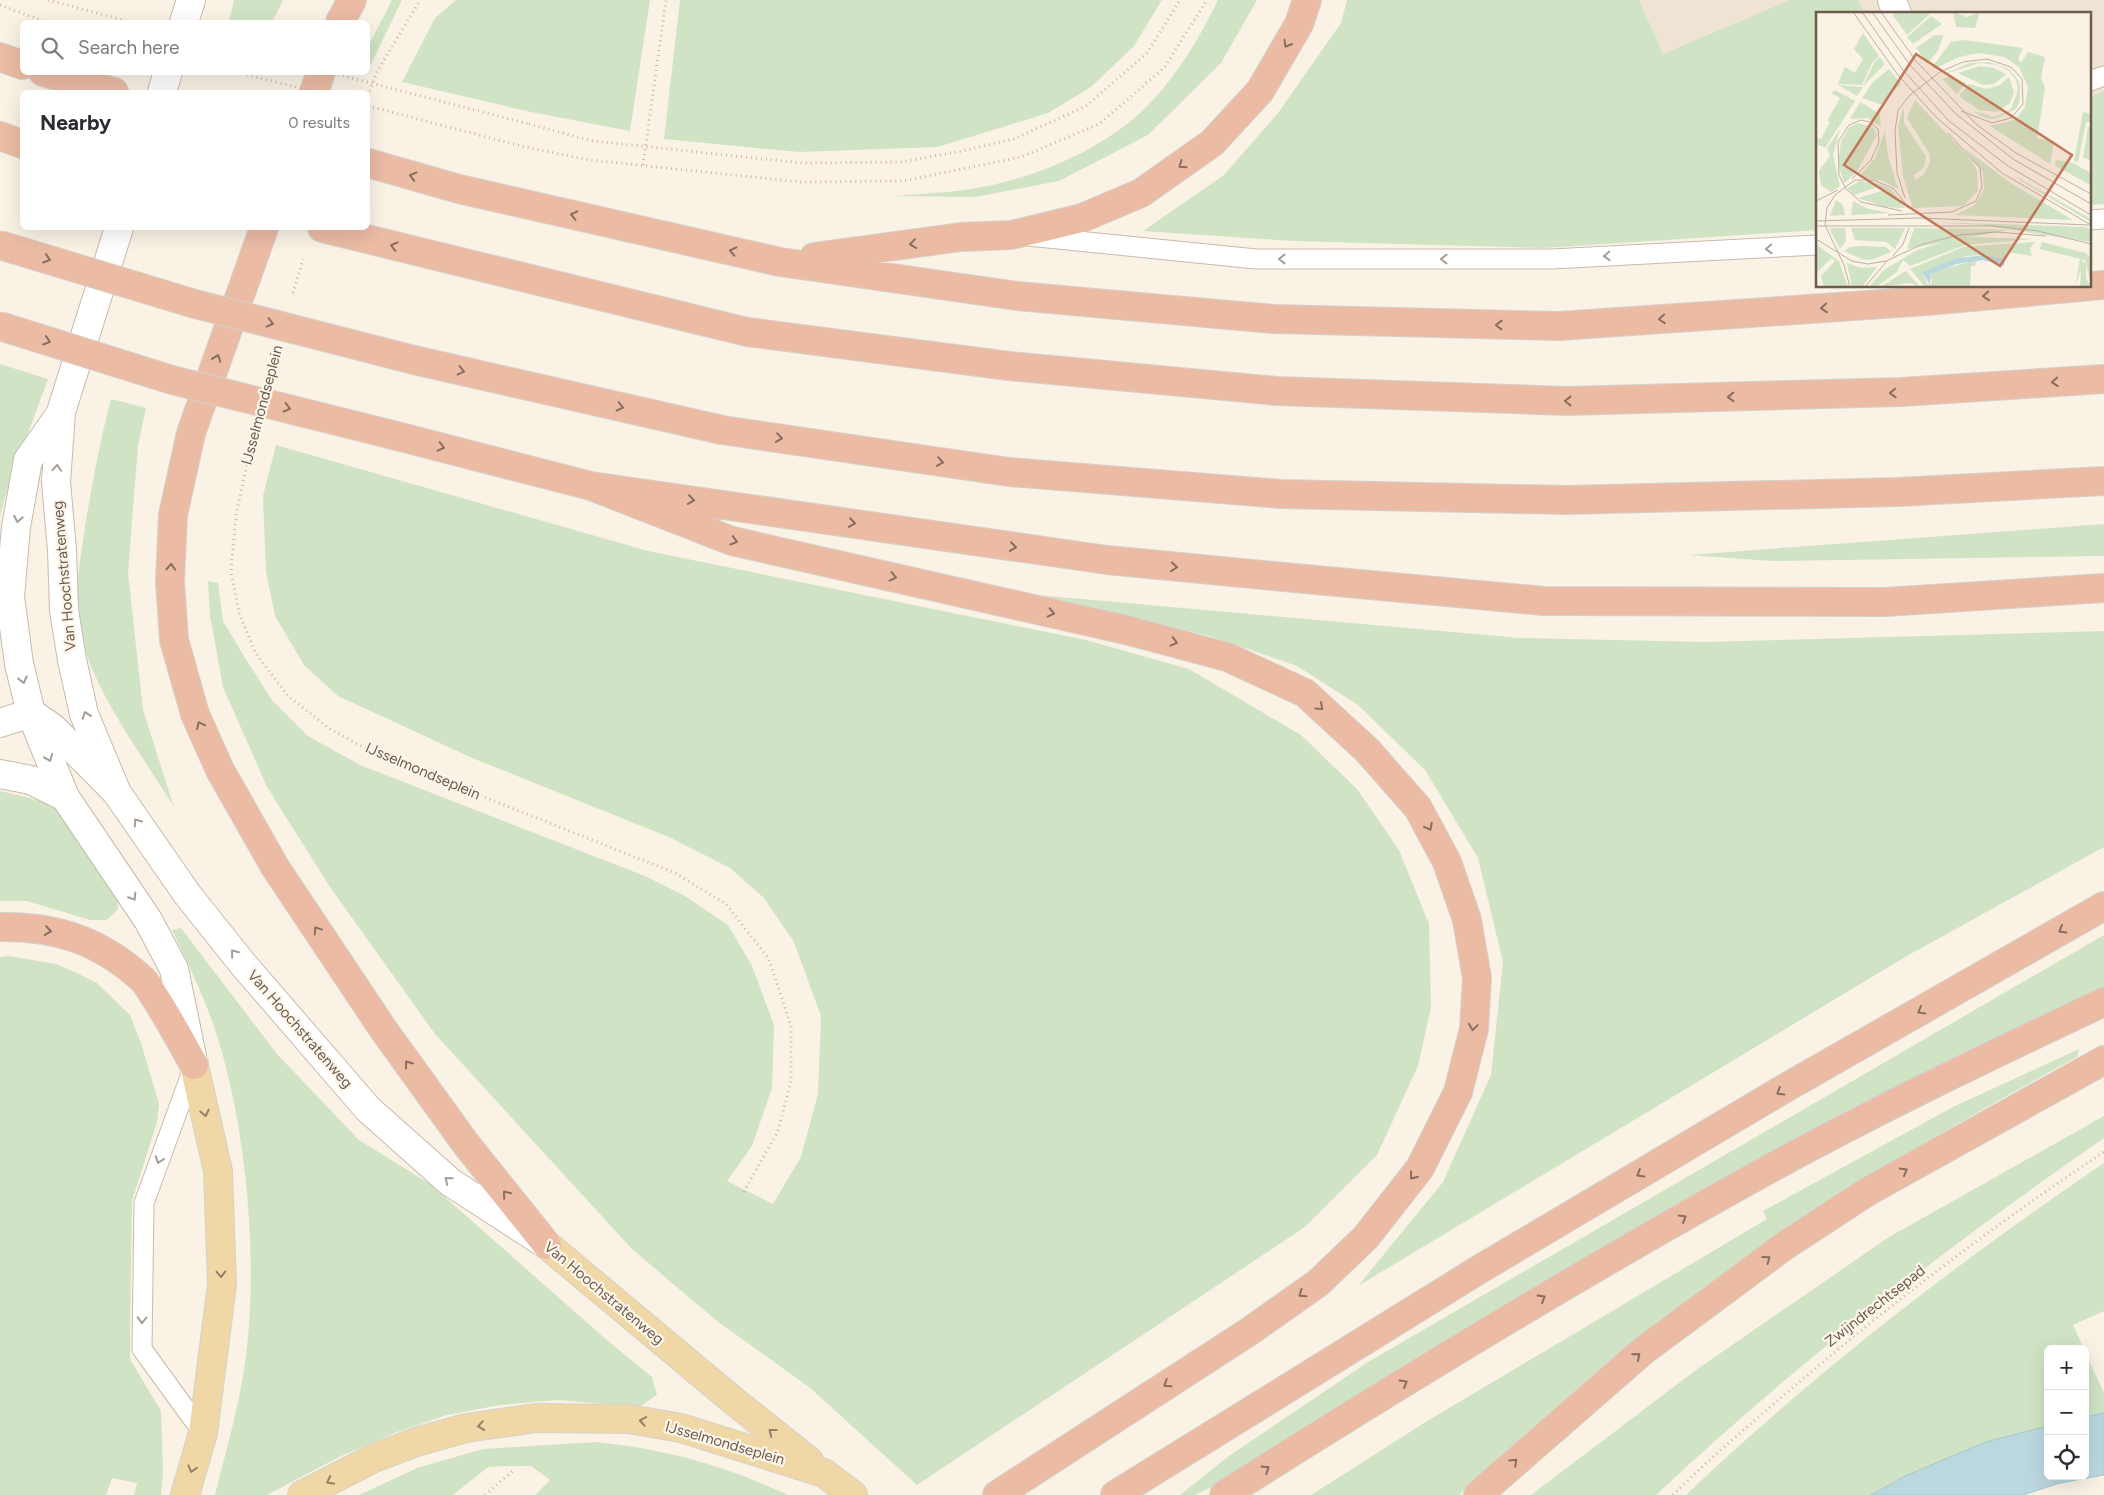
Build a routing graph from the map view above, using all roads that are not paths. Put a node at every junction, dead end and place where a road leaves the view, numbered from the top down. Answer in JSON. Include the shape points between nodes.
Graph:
{"nodes":[{"id":1,"x":191,"y":0,"type":"edge"},
{"id":2,"x":352,"y":0,"type":"edge"},
{"id":3,"x":1307,"y":0,"type":"edge"},
{"id":4,"x":1892,"y":0,"type":"edge"},
{"id":5,"x":1896,"y":12,"type":"edge"},
{"id":6,"x":185,"y":20,"type":"edge"},
{"id":7,"x":341,"y":20,"type":"edge"},
{"id":8,"x":0,"y":57,"type":"edge"},
{"id":9,"x":20,"y":64,"type":"edge"},
{"id":10,"x":54,"y":75,"type":"edge"},
{"id":11,"x":167,"y":75,"type":"edge"},
{"id":12,"x":320,"y":75,"type":"edge"},
{"id":13,"x":2104,"y":76,"type":"edge"},
{"id":14,"x":2092,"y":80,"type":"edge"},
{"id":15,"x":107,"y":90,"type":"edge"},
{"id":16,"x":163,"y":90,"type":"edge"},
{"id":17,"x":315,"y":90,"type":"edge"},
{"id":18,"x":0,"y":136,"type":"edge"},
{"id":19,"x":20,"y":143,"type":"edge"},
{"id":20,"x":370,"y":164,"type":"edge"},
{"id":21,"x":119,"y":230,"type":"edge"},
{"id":22,"x":263,"y":230,"type":"edge"},
{"id":23,"x":330,"y":230,"type":"edge"},
{"id":24,"x":1011,"y":235,"type":"junction"},
{"id":25,"x":0,"y":245,"type":"edge"},
{"id":26,"x":1816,"y":245,"type":"edge"},
{"id":27,"x":780,"y":262,"type":"junction"},
{"id":28,"x":2071,"y":288,"type":"edge"},
{"id":29,"x":0,"y":326,"type":"edge"},
{"id":30,"x":2104,"y":379,"type":"edge"},
{"id":31,"x":61,"y":412,"type":"junction"},
{"id":32,"x":2104,"y":480,"type":"edge"},
{"id":33,"x":591,"y":486,"type":"junction"},
{"id":34,"x":2104,"y":588,"type":"edge"},
{"id":35,"x":31,"y":713,"type":"junction"},
{"id":36,"x":0,"y":723,"type":"edge"},
{"id":37,"x":0,"y":774,"type":"edge"},
{"id":38,"x":117,"y":793,"type":"junction"},
{"id":39,"x":65,"y":797,"type":"junction"},
{"id":40,"x":2104,"y":906,"type":"edge"},
{"id":41,"x":0,"y":927,"type":"edge"},
{"id":42,"x":2104,"y":1002,"type":"edge"},
{"id":43,"x":2104,"y":1060,"type":"edge"},
{"id":44,"x":194,"y":1065,"type":"junction"},
{"id":45,"x":547,"y":1245,"type":"junction"},
{"id":46,"x":203,"y":1433,"type":"junction"},
{"id":47,"x":824,"y":1473,"type":"junction"},
{"id":48,"x":998,"y":1494,"type":"edge"},
{"id":49,"x":185,"y":1495,"type":"edge"},
{"id":50,"x":302,"y":1495,"type":"edge"},
{"id":51,"x":853,"y":1495,"type":"edge"},
{"id":52,"x":1115,"y":1495,"type":"edge"},
{"id":53,"x":1224,"y":1495,"type":"edge"},
{"id":54,"x":1478,"y":1495,"type":"edge"}],
"edges":[{"from":1,"to":6,"type":"street"},
{"from":2,"to":7,"type":"highway"},
{"from":3,"to":24,"type":"highway","one_way":true,"via":[[1299,24],[1260,92],[1212,143],[1141,193],[1082,218]]},
{"from":4,"to":5,"type":"street"},
{"from":8,"to":9,"type":"highway"},
{"from":10,"to":15,"type":"highway"},
{"from":11,"to":16,"type":"street"},
{"from":12,"to":17,"type":"highway"},
{"from":13,"to":14,"type":"lane"},
{"from":18,"to":19,"type":"highway"},
{"from":27,"to":20,"type":"highway","one_way":true,"via":[[459,188]]},
{"from":21,"to":31,"type":"street","name":"Van Hoochstratenweg"},
{"from":45,"to":22,"type":"highway","one_way":true,"via":[[466,1144],[388,1036],[285,883],[220,770],[195,714],[174,640],[170,581],[173,515],[191,433]]},
{"from":30,"to":23,"type":"highway","one_way":true,"via":[[1901,392],[1567,401],[1277,391],[1009,366],[747,332]]},
{"from":26,"to":24,"type":"lane","one_way":true,"via":[[1552,259],[1256,258]]},
{"from":24,"to":27,"type":"highway","one_way":true,"via":[[961,237]]},
{"from":25,"to":32,"type":"highway","one_way":true,"bridge":true,"via":[[195,304],[414,360],[722,430],[1009,472],[1281,494],[1566,500],[1898,492]]},
{"from":28,"to":27,"type":"highway","one_way":true,"via":[[1559,326],[1274,319],[1017,296]]},
{"from":29,"to":33,"type":"highway","one_way":true,"bridge":true,"via":[[172,380]]},
{"from":31,"to":35,"type":"street","name":"Van Hoochstratenweg","one_way":true,"via":[[28,460],[15,537],[10,597],[19,664]]},
{"from":38,"to":31,"type":"street","name":"Van Hoochstratenweg","one_way":true,"via":[[84,714],[64,610],[56,482]]},
{"from":33,"to":34,"type":"highway","one_way":true,"via":[[1107,560],[1544,601],[1885,602]]},
{"from":33,"to":48,"type":"highway","one_way":true,"via":[[732,541],[1117,628],[1227,657],[1305,693],[1366,750],[1418,808],[1447,862],[1467,920],[1477,978],[1474,1029],[1458,1092],[1420,1168],[1366,1237],[1318,1283],[1250,1331]]},
{"from":35,"to":36,"type":"street"},
{"from":35,"to":38,"type":"street","via":[[53,728]]},
{"from":35,"to":39,"type":"street","name":"Van Hoochstratenweg","one_way":true},
{"from":37,"to":39,"type":"street","via":[[31,780]]},
{"from":45,"to":38,"type":"street","name":"Van Hoochstratenweg","one_way":true,"via":[[450,1182],[368,1109],[187,894]]},
{"from":39,"to":44,"type":"street","name":"Van Hoochstratenweg","one_way":true,"via":[[148,920],[174,969]]},
{"from":40,"to":52,"type":"highway","one_way":true,"via":[[1787,1087],[1480,1270]]},
{"from":41,"to":44,"type":"highway","one_way":true,"via":[[68,934],[101,949],[144,981]]},
{"from":53,"to":42,"type":"highway","one_way":true,"via":[[1555,1291],[1775,1166]]},
{"from":54,"to":43,"type":"highway","one_way":true,"via":[[1643,1351],[1783,1247],[1867,1192]]},
{"from":44,"to":46,"type":"main road","name":"Van Hoochstratenweg","one_way":true,"via":[[218,1170],[222,1284]]},
{"from":44,"to":46,"type":"lane","one_way":true,"via":[[144,1203],[142,1349]]},
{"from":47,"to":45,"type":"main road","name":"Van Hoochstratenweg","one_way":true},
{"from":46,"to":49,"type":"main road","name":"Van Hoochstratenweg","one_way":true},
{"from":47,"to":50,"type":"main road","name":"IJsselmondseplein","one_way":true,"via":[[681,1428],[629,1419],[536,1418],[466,1428],[416,1442],[374,1458]]},
{"from":47,"to":51,"type":"main road","name":"IJsselmondseplein"}]}
